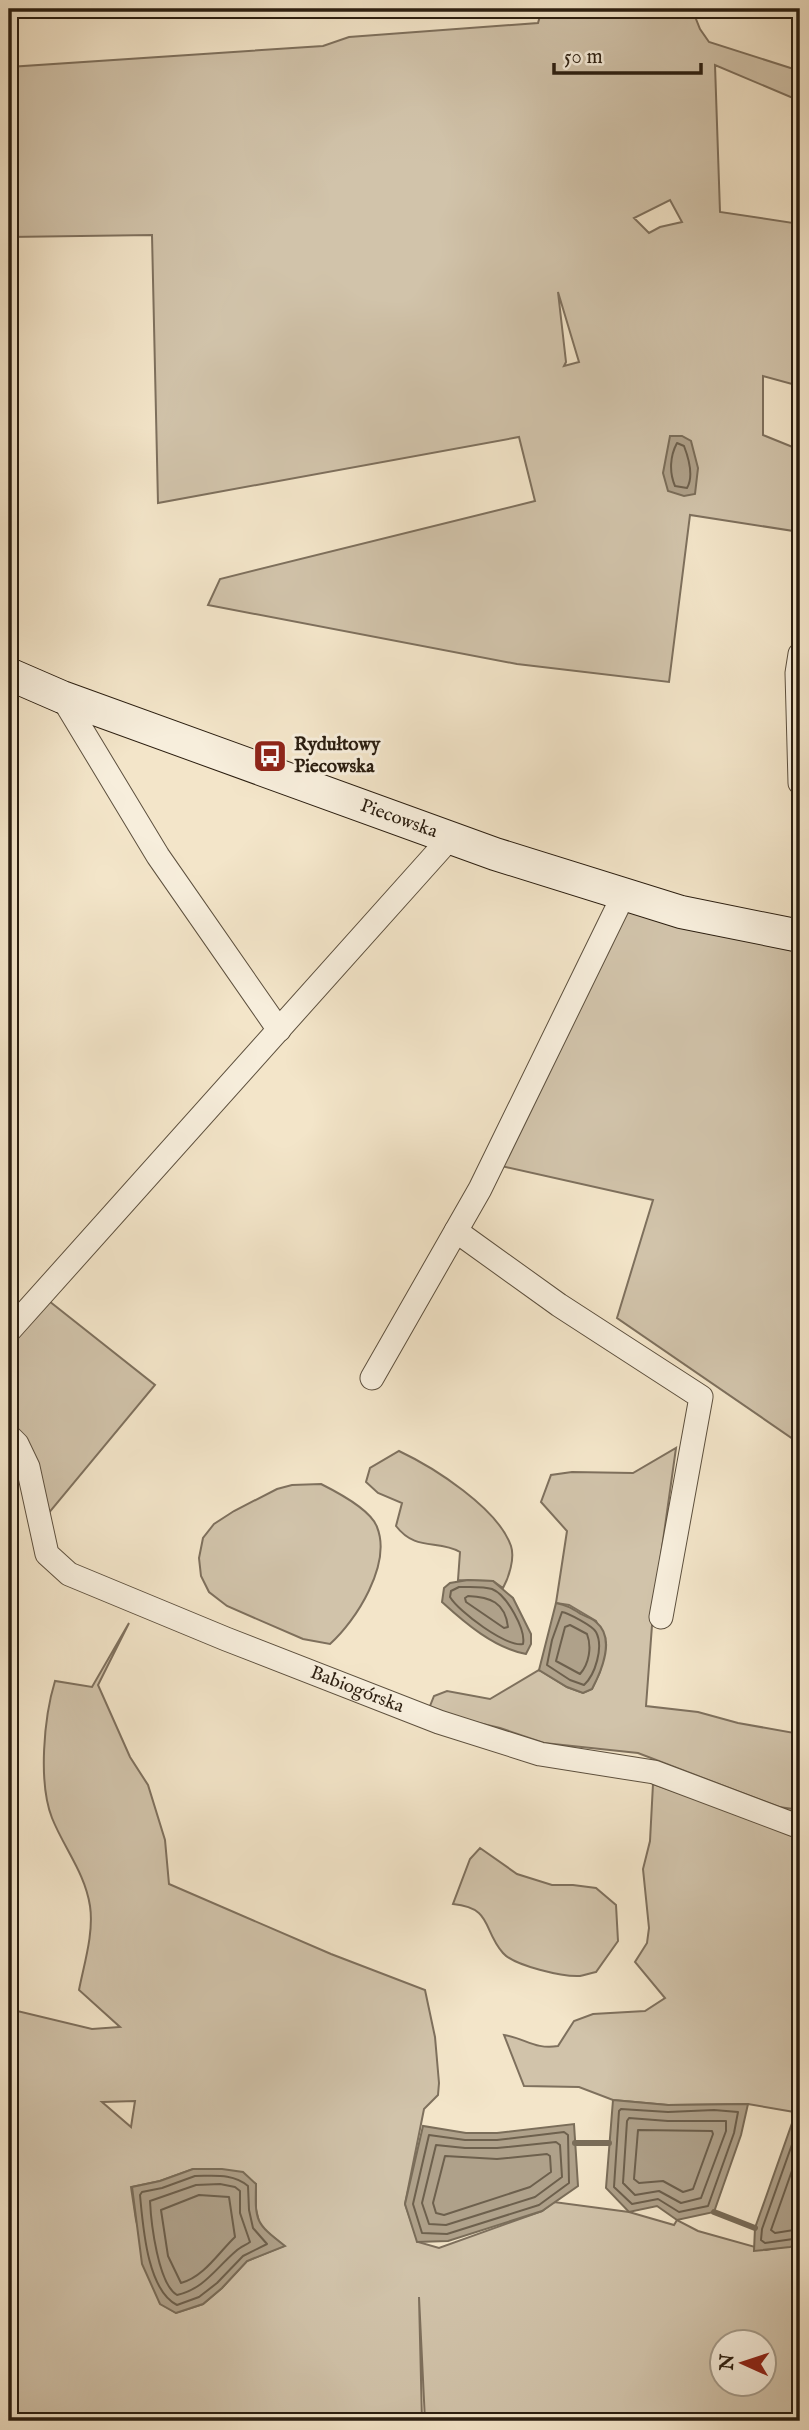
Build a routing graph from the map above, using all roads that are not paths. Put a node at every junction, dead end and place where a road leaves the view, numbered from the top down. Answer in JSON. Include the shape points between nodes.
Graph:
{"nodes":[{"id":1,"x":800,"y":654,"type":"edge"},
{"id":2,"x":9,"y":674,"type":"edge"},
{"id":3,"x":62,"y":697,"type":"junction"},
{"id":4,"x":800,"y":783,"type":"edge"},
{"id":5,"x":451,"y":837,"type":"junction"},
{"id":6,"x":624,"y":894,"type":"junction"},
{"id":7,"x":800,"y":936,"type":"edge"},
{"id":8,"x":279,"y":1030,"type":"junction"},
{"id":9,"x":456,"y":1231,"type":"junction"},
{"id":10,"x":9,"y":1331,"type":"edge"},
{"id":11,"x":372,"y":1378,"type":"dead end"},
{"id":12,"x":9,"y":1436,"type":"edge"},
{"id":13,"x":661,"y":1617,"type":"dead end"},
{"id":14,"x":800,"y":1827,"type":"edge"}],
"edges":[{"from":1,"to":4,"type":"street"},
{"from":2,"to":3,"type":"street","name":"Piecowska"},
{"from":3,"to":5,"type":"street","name":"Piecowska"},
{"from":3,"to":8,"type":"street","via":[[158,856]]},
{"from":5,"to":6,"type":"street","name":"Piecowska"},
{"from":5,"to":8,"type":"street"},
{"from":6,"to":7,"type":"street","name":"Piecowska","via":[[681,912]]},
{"from":6,"to":9,"type":"street"},
{"from":8,"to":10,"type":"street"},
{"from":9,"to":11,"type":"street"},
{"from":9,"to":13,"type":"street","via":[[701,1397]]},
{"from":12,"to":14,"type":"street","name":"Babiogórska","via":[[28,1467],[47,1554],[69,1574],[439,1722],[540,1754],[654,1772]]}]}
